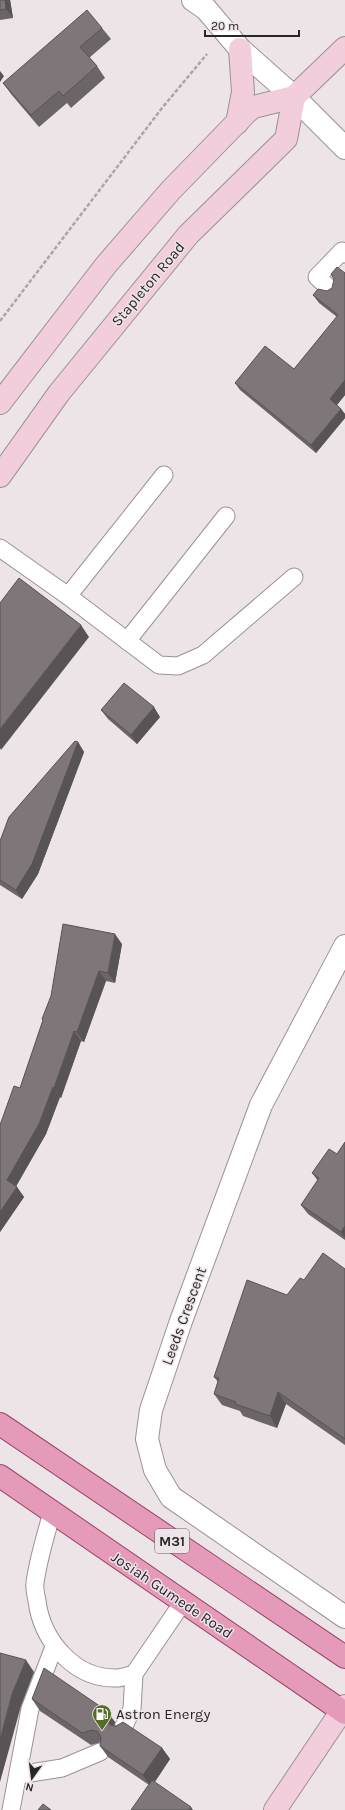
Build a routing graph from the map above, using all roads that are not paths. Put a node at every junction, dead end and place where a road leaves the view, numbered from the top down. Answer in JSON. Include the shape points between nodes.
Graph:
{"nodes":[{"id":1,"x":202,"y":3,"type":"edge"},
{"id":2,"x":345,"y":48,"type":"edge"},
{"id":3,"x":240,"y":49,"type":"junction"},
{"id":4,"x":294,"y":97,"type":"junction"},
{"id":5,"x":236,"y":123,"type":"junction"},
{"id":6,"x":345,"y":148,"type":"edge"},
{"id":7,"x":345,"y":254,"type":"edge"},
{"id":8,"x":330,"y":289,"type":"edge"},
{"id":9,"x":0,"y":403,"type":"edge"},
{"id":10,"x":164,"y":475,"type":"dead end"},
{"id":11,"x":0,"y":476,"type":"edge"},
{"id":12,"x":226,"y":516,"type":"dead end"},
{"id":13,"x":0,"y":548,"type":"edge"},
{"id":14,"x":294,"y":577,"type":"dead end"},
{"id":15,"x":68,"y":596,"type":"junction"},
{"id":16,"x":127,"y":641,"type":"junction"},
{"id":17,"x":345,"y":946,"type":"edge"},
{"id":18,"x":0,"y":1424,"type":"edge"},
{"id":19,"x":0,"y":1476,"type":"edge"},
{"id":20,"x":52,"y":1512,"type":"junction"},
{"id":21,"x":183,"y":1602,"type":"junction"},
{"id":22,"x":345,"y":1617,"type":"edge"},
{"id":23,"x":54,"y":1647,"type":"junction"},
{"id":24,"x":345,"y":1657,"type":"edge"},
{"id":25,"x":134,"y":1674,"type":"junction"},
{"id":26,"x":344,"y":1710,"type":"edge"},
{"id":27,"x":123,"y":1728,"type":"edge"},
{"id":28,"x":100,"y":1752,"type":"edge"},
{"id":29,"x":18,"y":1775,"type":"junction"},
{"id":30,"x":11,"y":1810,"type":"edge"},
{"id":31,"x":274,"y":1810,"type":"edge"}],
"edges":[{"from":1,"to":3,"type":"street"},
{"from":2,"to":4,"type":"main road"},
{"from":3,"to":4,"type":"street"},
{"from":3,"to":5,"type":"main road","via":[[243,92]]},
{"from":4,"to":5,"type":"main road","via":[[253,107]]},
{"from":4,"to":6,"type":"street"},
{"from":4,"to":11,"type":"main road","name":"Stapleton Road","via":[[286,139],[188,236],[59,393]]},
{"from":5,"to":9,"type":"main road","via":[[171,190],[106,265]]},
{"from":7,"to":8,"type":"lane","via":[[342,251],[317,277]]},
{"from":10,"to":15,"type":"lane"},
{"from":12,"to":16,"type":"lane"},
{"from":13,"to":15,"type":"lane"},
{"from":14,"to":16,"type":"lane","via":[[203,655],[178,666],[159,665]]},
{"from":15,"to":16,"type":"lane"},
{"from":17,"to":22,"type":"street","name":"Leeds Crescent","via":[[261,1105],[181,1321],[151,1410],[147,1439],[155,1470],[171,1497]]},
{"from":18,"to":24,"type":"main road","number":"M31"},
{"from":19,"to":20,"type":"main road","name":"Josiah Gumede Road"},
{"from":20,"to":21,"type":"main road","name":"Josiah Gumede Road"},
{"from":20,"to":23,"type":"lane","via":[[34,1584],[41,1621]]},
{"from":21,"to":25,"type":"lane"},
{"from":21,"to":26,"type":"main road","name":"Josiah Gumede Road"},
{"from":23,"to":25,"type":"lane","via":[[85,1672],[118,1678]]},
{"from":23,"to":29,"type":"lane","via":[[30,1710]]},
{"from":25,"to":27,"type":"lane","via":[[132,1709]]},
{"from":26,"to":31,"type":"main road"},
{"from":28,"to":29,"type":"lane","via":[[62,1768]]},
{"from":29,"to":30,"type":"lane"}]}
